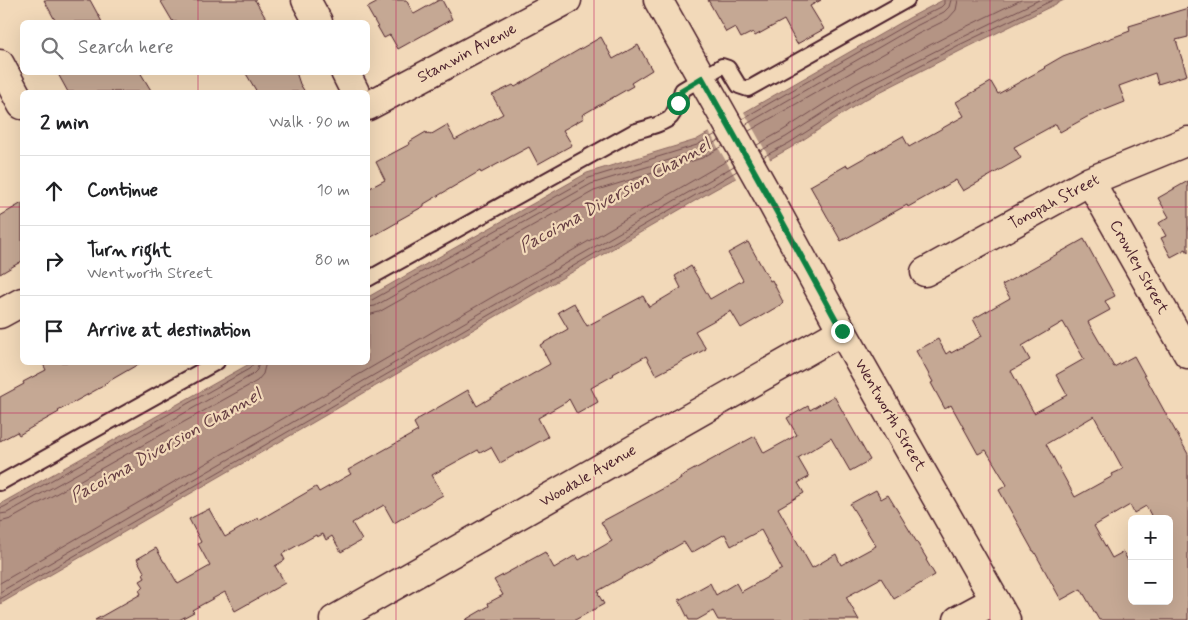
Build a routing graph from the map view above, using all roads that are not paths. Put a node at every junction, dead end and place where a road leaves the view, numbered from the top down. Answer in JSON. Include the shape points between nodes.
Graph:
{"nodes":[{"id":1,"x":306,"y":0,"type":"edge"},
{"id":2,"x":567,"y":0,"type":"edge"},
{"id":3,"x":658,"y":0,"type":"edge"},
{"id":4,"x":907,"y":0,"type":"edge"},
{"id":5,"x":317,"y":20,"type":"edge"},
{"id":6,"x":0,"y":64,"type":"edge"},
{"id":7,"x":346,"y":75,"type":"edge"},
{"id":8,"x":704,"y":81,"type":"junction"},
{"id":9,"x":354,"y":90,"type":"edge"},
{"id":10,"x":20,"y":101,"type":"edge"},
{"id":11,"x":370,"y":105,"type":"edge"},
{"id":12,"x":1188,"y":141,"type":"edge"},
{"id":13,"x":1090,"y":181,"type":"junction"},
{"id":14,"x":925,"y":272,"type":"dead end"},
{"id":15,"x":370,"y":278,"type":"edge"},
{"id":16,"x":20,"y":303,"type":"edge"},
{"id":17,"x":0,"y":314,"type":"edge"},
{"id":18,"x":842,"y":331,"type":"junction"},
{"id":19,"x":1188,"y":354,"type":"edge"},
{"id":20,"x":212,"y":365,"type":"edge"},
{"id":21,"x":0,"y":483,"type":"edge"},
{"id":22,"x":1001,"y":610,"type":"edge"},
{"id":23,"x":334,"y":620,"type":"edge"},
{"id":24,"x":958,"y":620,"type":"edge"}],
"edges":[{"from":1,"to":5,"type":"street"},
{"from":2,"to":11,"type":"street","name":"Stanwin Avenue"},
{"from":3,"to":8,"type":"street","name":"Wentworth Street"},
{"from":4,"to":8,"type":"lane","via":[[748,89],[739,86],[728,68],[722,66]]},
{"from":6,"to":10,"type":"street"},
{"from":7,"to":9,"type":"street"},
{"from":8,"to":15,"type":"lane","via":[[682,90],[671,117],[633,132]]},
{"from":8,"to":18,"type":"street","name":"Wentworth Street"},
{"from":12,"to":13,"type":"street","name":"Tonopah Street"},
{"from":13,"to":14,"type":"street","name":"Tonopah Street"},
{"from":13,"to":19,"type":"street","name":"Crowley Street"},
{"from":16,"to":17,"type":"street"},
{"from":18,"to":22,"type":"street","name":"Wentworth Street"},
{"from":18,"to":23,"type":"street","name":"Woodale Avenue"},
{"from":20,"to":21,"type":"lane"},
{"from":22,"to":24,"type":"street"}]}
